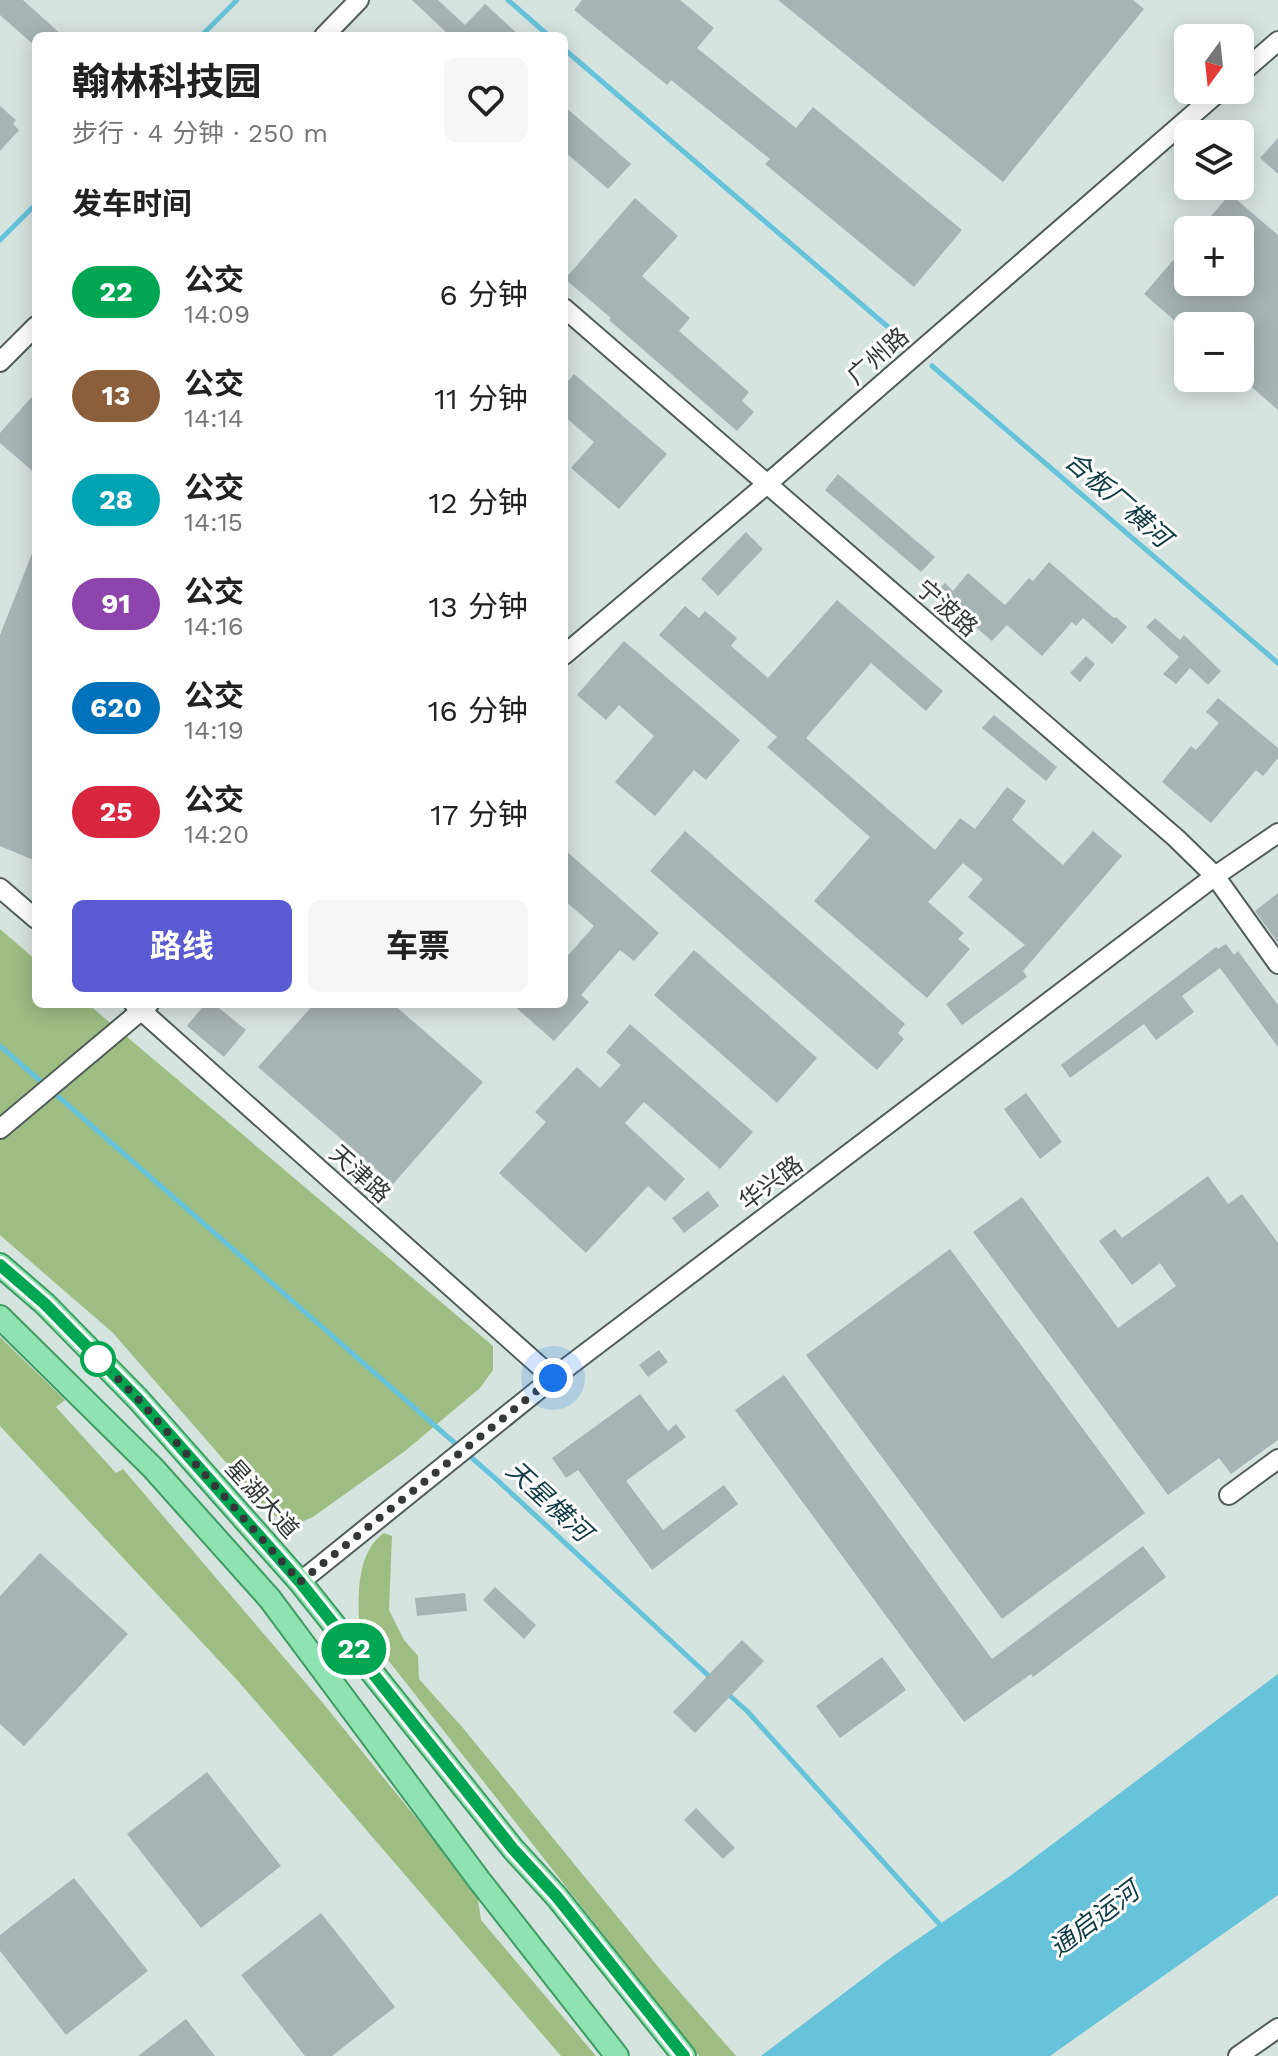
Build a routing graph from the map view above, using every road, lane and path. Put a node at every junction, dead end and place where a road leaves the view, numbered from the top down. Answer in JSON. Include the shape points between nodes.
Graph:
{"nodes":[{"id":1,"x":359,"y":0,"type":"edge"},
{"id":2,"x":328,"y":32,"type":"edge"},
{"id":3,"x":1278,"y":41,"type":"edge"},
{"id":4,"x":1254,"y":62,"type":"edge"},
{"id":5,"x":1205,"y":104,"type":"edge"},
{"id":6,"x":568,"y":311,"type":"edge"},
{"id":7,"x":32,"y":330,"type":"edge"},
{"id":8,"x":0,"y":334,"type":"edge"},
{"id":9,"x":15,"y":347,"type":"junction"},
{"id":10,"x":0,"y":362,"type":"edge"},
{"id":11,"x":767,"y":484,"type":"junction"},
{"id":12,"x":568,"y":652,"type":"edge"},
{"id":13,"x":1278,"y":833,"type":"edge"},
{"id":14,"x":1215,"y":876,"type":"junction"},
{"id":15,"x":0,"y":888,"type":"edge"},
{"id":16,"x":32,"y":916,"type":"edge"},
{"id":17,"x":1278,"y":964,"type":"edge"},
{"id":18,"x":140,"y":1008,"type":"edge"},
{"id":19,"x":144,"y":1008,"type":"edge"},
{"id":20,"x":0,"y":1129,"type":"edge"},
{"id":21,"x":0,"y":1265,"type":"edge"},
{"id":22,"x":0,"y":1317,"type":"edge"},
{"id":23,"x":553,"y":1378,"type":"junction"},
{"id":24,"x":1278,"y":1459,"type":"edge"},
{"id":25,"x":1229,"y":1495,"type":"dead end"},
{"id":26,"x":300,"y":1582,"type":"junction"},
{"id":27,"x":1278,"y":2028,"type":"edge"},
{"id":28,"x":617,"y":2056,"type":"edge"},
{"id":29,"x":684,"y":2056,"type":"edge"},
{"id":30,"x":1238,"y":2056,"type":"edge"}],
"edges":[{"from":1,"to":2,"type":"street"},
{"from":3,"to":4,"type":"street"},
{"from":5,"to":11,"type":"street","name":"广州路"},
{"from":6,"to":11,"type":"street","name":"宁波路"},
{"from":7,"to":9,"type":"street"},
{"from":8,"to":9,"type":"street"},
{"from":9,"to":10,"type":"street"},
{"from":11,"to":12,"type":"street","name":"广州路"},
{"from":11,"to":14,"type":"street","name":"宁波路"},
{"from":13,"to":14,"type":"street","name":"华兴路"},
{"from":14,"to":17,"type":"street","name":"宁波路"},
{"from":14,"to":23,"type":"street","name":"华兴路"},
{"from":15,"to":16,"type":"street"},
{"from":18,"to":20,"type":"street"},
{"from":19,"to":23,"type":"street","name":"天津路"},
{"from":21,"to":26,"type":"main road","name":"星湖大道","via":[[138,1399]]},
{"from":22,"to":28,"type":"main road","via":[[153,1468],[270,1599]]},
{"from":23,"to":26,"type":"street","name":"华兴路"},
{"from":24,"to":25,"type":"street"},
{"from":26,"to":29,"type":"main road","name":"星湖大道"},
{"from":27,"to":30,"type":"street"}]}
